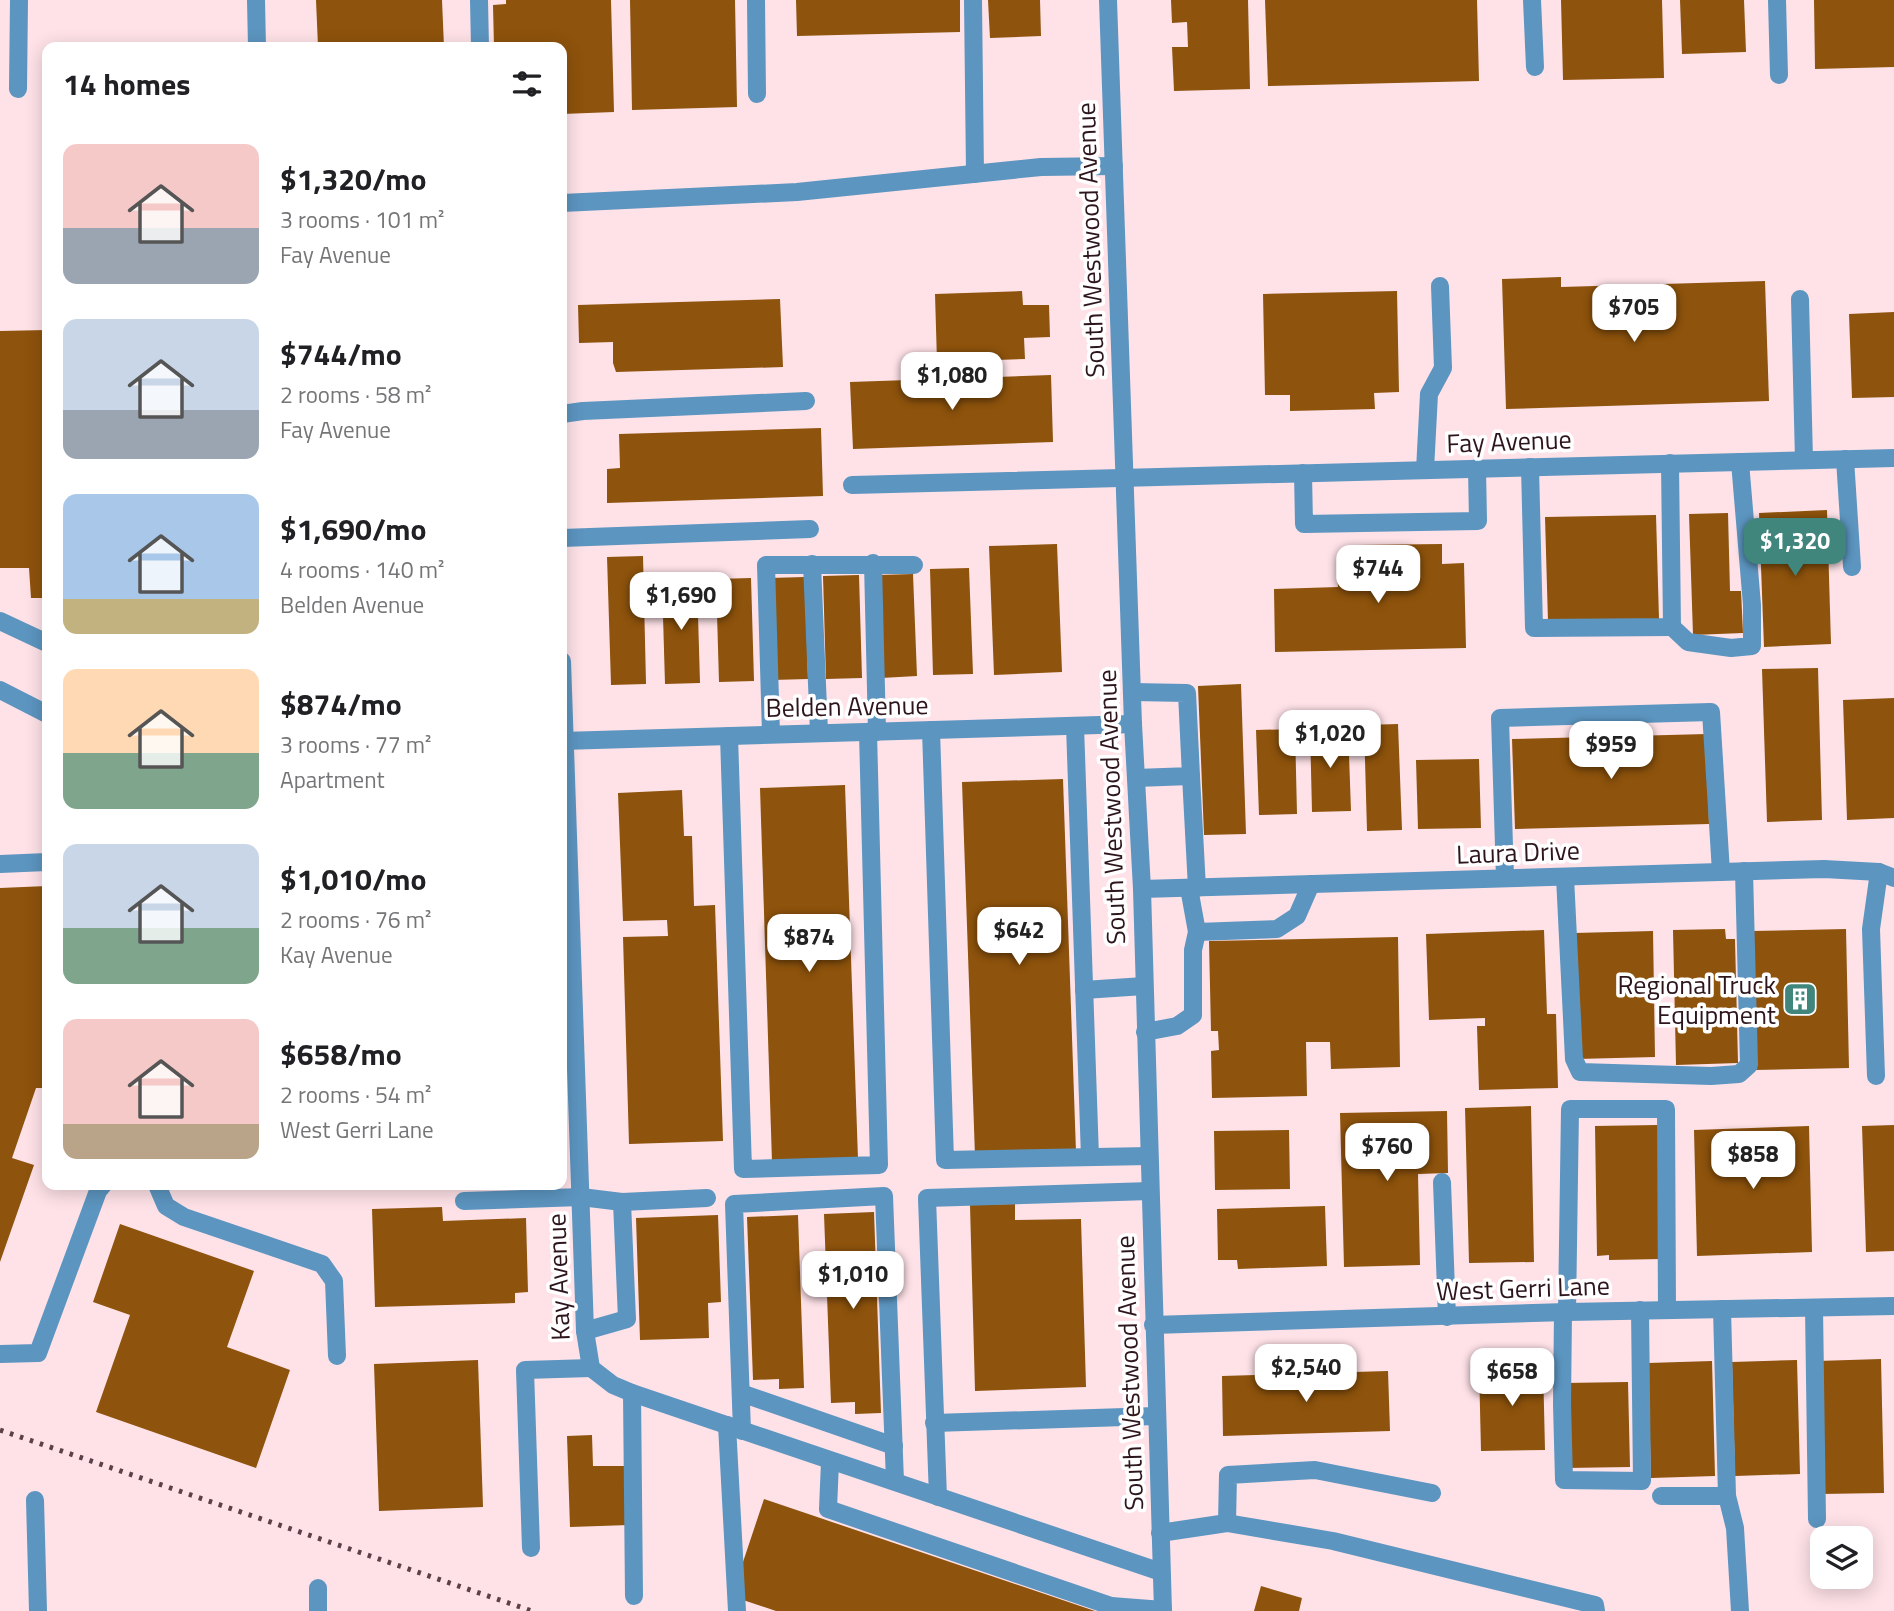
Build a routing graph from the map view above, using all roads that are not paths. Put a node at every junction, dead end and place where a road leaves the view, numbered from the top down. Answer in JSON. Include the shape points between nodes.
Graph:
{"nodes":[{"id":1,"x":19,"y":0,"type":"edge"},
{"id":2,"x":256,"y":0,"type":"edge"},
{"id":3,"x":479,"y":0,"type":"edge"},
{"id":4,"x":756,"y":0,"type":"edge"},
{"id":5,"x":974,"y":0,"type":"edge"},
{"id":6,"x":1108,"y":0,"type":"edge"},
{"id":7,"x":1532,"y":0,"type":"edge"},
{"id":8,"x":1777,"y":0,"type":"edge"},
{"id":9,"x":257,"y":42,"type":"edge"},
{"id":10,"x":480,"y":42,"type":"edge"},
{"id":11,"x":1535,"y":67,"type":"dead end"},
{"id":12,"x":1779,"y":75,"type":"dead end"},
{"id":13,"x":18,"y":89,"type":"dead end"},
{"id":14,"x":757,"y":94,"type":"dead end"},
{"id":15,"x":1114,"y":166,"type":"junction"},
{"id":16,"x":975,"y":174,"type":"junction"},
{"id":17,"x":567,"y":203,"type":"edge"},
{"id":18,"x":1440,"y":286,"type":"dead end"},
{"id":19,"x":1800,"y":299,"type":"dead end"},
{"id":20,"x":806,"y":401,"type":"dead end"},
{"id":21,"x":567,"y":413,"type":"edge"},
{"id":22,"x":1894,"y":458,"type":"edge"},
{"id":23,"x":1845,"y":459,"type":"junction"},
{"id":24,"x":1804,"y":460,"type":"junction"},
{"id":25,"x":1740,"y":462,"type":"junction"},
{"id":26,"x":1670,"y":463,"type":"junction"},
{"id":27,"x":1530,"y":467,"type":"junction"},
{"id":28,"x":1477,"y":468,"type":"junction"},
{"id":29,"x":1425,"y":470,"type":"junction"},
{"id":30,"x":1303,"y":473,"type":"junction"},
{"id":31,"x":1125,"y":478,"type":"junction"},
{"id":32,"x":852,"y":485,"type":"dead end"},
{"id":33,"x":810,"y":529,"type":"dead end"},
{"id":34,"x":567,"y":538,"type":"edge"},
{"id":35,"x":812,"y":564,"type":"junction"},
{"id":36,"x":873,"y":564,"type":"junction"},
{"id":37,"x":914,"y":565,"type":"dead end"},
{"id":38,"x":1852,"y":567,"type":"dead end"},
{"id":39,"x":0,"y":621,"type":"edge"},
{"id":40,"x":1672,"y":627,"type":"junction"},
{"id":41,"x":42,"y":641,"type":"edge"},
{"id":42,"x":0,"y":690,"type":"edge"},
{"id":43,"x":1132,"y":692,"type":"junction"},
{"id":44,"x":42,"y":711,"type":"edge"},
{"id":45,"x":1133,"y":724,"type":"junction"},
{"id":46,"x":1075,"y":726,"type":"junction"},
{"id":47,"x":931,"y":730,"type":"junction"},
{"id":48,"x":819,"y":732,"type":"junction"},
{"id":49,"x":873,"y":732,"type":"junction"},
{"id":50,"x":771,"y":734,"type":"junction"},
{"id":51,"x":729,"y":736,"type":"junction"},
{"id":52,"x":567,"y":741,"type":"edge"},
{"id":53,"x":1191,"y":776,"type":"junction"},
{"id":54,"x":1136,"y":778,"type":"junction"},
{"id":55,"x":567,"y":844,"type":"edge"},
{"id":56,"x":42,"y":862,"type":"edge"},
{"id":57,"x":0,"y":864,"type":"edge"},
{"id":58,"x":1721,"y":872,"type":"junction"},
{"id":59,"x":1744,"y":872,"type":"junction"},
{"id":60,"x":1887,"y":875,"type":"edge"},
{"id":61,"x":1565,"y":877,"type":"junction"},
{"id":62,"x":1505,"y":878,"type":"junction"},
{"id":63,"x":1311,"y":884,"type":"junction"},
{"id":64,"x":1193,"y":888,"type":"junction"},
{"id":65,"x":1142,"y":889,"type":"junction"},
{"id":66,"x":1197,"y":932,"type":"junction"},
{"id":67,"x":1144,"y":986,"type":"junction"},
{"id":68,"x":1084,"y":989,"type":"junction"},
{"id":69,"x":1145,"y":1032,"type":"junction"},
{"id":70,"x":1876,"y":1076,"type":"dead end"},
{"id":71,"x":1149,"y":1156,"type":"junction"},
{"id":72,"x":1090,"y":1157,"type":"junction"},
{"id":73,"x":580,"y":1178,"type":"junction"},
{"id":74,"x":567,"y":1179,"type":"edge"},
{"id":75,"x":1442,"y":1182,"type":"dead end"},
{"id":76,"x":96,"y":1190,"type":"edge"},
{"id":77,"x":159,"y":1190,"type":"edge"},
{"id":78,"x":1150,"y":1191,"type":"junction"},
{"id":79,"x":581,"y":1197,"type":"junction"},
{"id":80,"x":707,"y":1198,"type":"dead end"},
{"id":81,"x":464,"y":1202,"type":"dead end"},
{"id":82,"x":622,"y":1202,"type":"junction"},
{"id":83,"x":1894,"y":1306,"type":"edge"},
{"id":84,"x":1814,"y":1308,"type":"junction"},
{"id":85,"x":1722,"y":1309,"type":"junction"},
{"id":86,"x":1640,"y":1310,"type":"junction"},
{"id":87,"x":1667,"y":1310,"type":"junction"},
{"id":88,"x":1565,"y":1312,"type":"junction"},
{"id":89,"x":1447,"y":1317,"type":"junction"},
{"id":90,"x":1153,"y":1325,"type":"junction"},
{"id":91,"x":586,"y":1331,"type":"junction"},
{"id":92,"x":0,"y":1354,"type":"edge"},
{"id":93,"x":337,"y":1356,"type":"dead end"},
{"id":94,"x":591,"y":1368,"type":"junction"},
{"id":95,"x":632,"y":1393,"type":"junction"},
{"id":96,"x":741,"y":1394,"type":"junction"},
{"id":97,"x":1156,"y":1416,"type":"junction"},
{"id":98,"x":934,"y":1423,"type":"junction"},
{"id":99,"x":735,"y":1428,"type":"junction"},
{"id":100,"x":894,"y":1446,"type":"junction"},
{"id":101,"x":830,"y":1462,"type":"junction"},
{"id":102,"x":895,"y":1481,"type":"junction"},
{"id":103,"x":1432,"y":1493,"type":"dead end"},
{"id":104,"x":1661,"y":1496,"type":"dead end"},
{"id":105,"x":1727,"y":1496,"type":"junction"},
{"id":106,"x":938,"y":1497,"type":"junction"},
{"id":107,"x":35,"y":1500,"type":"dead end"},
{"id":108,"x":1816,"y":1519,"type":"dead end"},
{"id":109,"x":1227,"y":1523,"type":"junction"},
{"id":110,"x":1160,"y":1533,"type":"junction"},
{"id":111,"x":531,"y":1548,"type":"dead end"},
{"id":112,"x":1161,"y":1572,"type":"junction"},
{"id":113,"x":318,"y":1588,"type":"dead end"},
{"id":114,"x":634,"y":1596,"type":"dead end"},
{"id":115,"x":1111,"y":1608,"type":"edge"},
{"id":116,"x":38,"y":1611,"type":"edge"},
{"id":117,"x":318,"y":1611,"type":"edge"},
{"id":118,"x":737,"y":1611,"type":"edge"},
{"id":119,"x":1163,"y":1611,"type":"edge"},
{"id":120,"x":1595,"y":1611,"type":"edge"},
{"id":121,"x":1740,"y":1611,"type":"edge"}],
"edges":[{"from":1,"to":13,"type":"street"},
{"from":2,"to":9,"type":"street"},
{"from":3,"to":10,"type":"street"},
{"from":4,"to":14,"type":"street"},
{"from":5,"to":16,"type":"street"},
{"from":6,"to":15,"type":"street","name":"South Westwood Avenue"},
{"from":7,"to":11,"type":"street"},
{"from":8,"to":12,"type":"street"},
{"from":15,"to":16,"type":"street"},
{"from":15,"to":31,"type":"street","name":"South Westwood Avenue"},
{"from":16,"to":17,"type":"street","via":[[797,192]]},
{"from":18,"to":29,"type":"street","via":[[1443,368],[1429,394]]},
{"from":19,"to":24,"type":"street"},
{"from":20,"to":21,"type":"street"},
{"from":22,"to":23,"type":"street","name":"Fay Avenue"},
{"from":23,"to":24,"type":"street","name":"Fay Avenue"},
{"from":23,"to":38,"type":"street"},
{"from":24,"to":25,"type":"street","name":"Fay Avenue"},
{"from":25,"to":26,"type":"street","name":"Fay Avenue"},
{"from":25,"to":40,"type":"street","via":[[1752,646],[1688,642]]},
{"from":26,"to":27,"type":"street","name":"Fay Avenue"},
{"from":26,"to":40,"type":"street"},
{"from":27,"to":28,"type":"street","name":"Fay Avenue"},
{"from":27,"to":40,"type":"street","via":[[1534,628]]},
{"from":28,"to":29,"type":"street","name":"Fay Avenue"},
{"from":28,"to":30,"type":"street","via":[[1478,521],[1304,524]]},
{"from":29,"to":30,"type":"street","name":"Fay Avenue"},
{"from":30,"to":31,"type":"street","name":"Fay Avenue"},
{"from":31,"to":32,"type":"street","name":"Fay Avenue"},
{"from":31,"to":43,"type":"street","name":"South Westwood Avenue"},
{"from":33,"to":34,"type":"street"},
{"from":35,"to":36,"type":"street"},
{"from":35,"to":48,"type":"street"},
{"from":35,"to":50,"type":"street","via":[[766,565]]},
{"from":36,"to":37,"type":"street"},
{"from":36,"to":49,"type":"street"},
{"from":39,"to":41,"type":"street"},
{"from":42,"to":44,"type":"street"},
{"from":43,"to":45,"type":"street","name":"South Westwood Avenue"},
{"from":43,"to":53,"type":"street","via":[[1187,693]]},
{"from":45,"to":46,"type":"street","name":"Belden Avenue"},
{"from":45,"to":54,"type":"street","name":"South Westwood Avenue"},
{"from":46,"to":47,"type":"street","name":"Belden Avenue"},
{"from":46,"to":68,"type":"street"},
{"from":47,"to":49,"type":"street","name":"Belden Avenue"},
{"from":47,"to":72,"type":"street","via":[[945,1160]]},
{"from":48,"to":49,"type":"street","name":"Belden Avenue"},
{"from":48,"to":50,"type":"street","name":"Belden Avenue"},
{"from":49,"to":51,"type":"street","via":[[879,1165],[743,1169]]},
{"from":50,"to":51,"type":"street","name":"Belden Avenue"},
{"from":51,"to":52,"type":"street","name":"Belden Avenue"},
{"from":53,"to":54,"type":"street"},
{"from":53,"to":64,"type":"street"},
{"from":54,"to":65,"type":"street","name":"South Westwood Avenue"},
{"from":55,"to":73,"type":"street","name":"Kay Avenue"},
{"from":56,"to":57,"type":"street"},
{"from":58,"to":59,"type":"street","name":"Laura Drive"},
{"from":58,"to":61,"type":"street","name":"Laura Drive"},
{"from":58,"to":62,"type":"street","via":[[1711,712],[1671,713],[1500,718]]},
{"from":59,"to":60,"type":"street","name":"Laura Drive","via":[[1824,869]]},
{"from":59,"to":61,"type":"street","via":[[1749,1065],[1739,1074],[1711,1076],[1580,1072],[1574,1059]]},
{"from":60,"to":70,"type":"street","via":[[1871,929]]},
{"from":61,"to":62,"type":"street","name":"Laura Drive"},
{"from":62,"to":63,"type":"street","name":"Laura Drive"},
{"from":63,"to":64,"type":"street","name":"Laura Drive"},
{"from":63,"to":66,"type":"street","via":[[1297,916],[1277,929]]},
{"from":64,"to":65,"type":"street","name":"Laura Drive"},
{"from":64,"to":66,"type":"street"},
{"from":65,"to":67,"type":"street","name":"South Westwood Avenue"},
{"from":66,"to":69,"type":"street","via":[[1193,1015],[1177,1026]]},
{"from":67,"to":68,"type":"street"},
{"from":67,"to":69,"type":"street","name":"South Westwood Avenue"},
{"from":68,"to":72,"type":"street"},
{"from":69,"to":71,"type":"street","name":"South Westwood Avenue"},
{"from":71,"to":72,"type":"street"},
{"from":71,"to":78,"type":"street","name":"South Westwood Avenue"},
{"from":73,"to":74,"type":"street"},
{"from":73,"to":79,"type":"street","name":"Kay Avenue"},
{"from":75,"to":89,"type":"street"},
{"from":76,"to":92,"type":"street","via":[[38,1353]]},
{"from":77,"to":93,"type":"street","via":[[166,1206],[184,1217],[322,1264],[334,1281]]},
{"from":78,"to":90,"type":"street","name":"South Westwood Avenue"},
{"from":78,"to":98,"type":"street","via":[[927,1198]]},
{"from":79,"to":81,"type":"street"},
{"from":79,"to":82,"type":"street"},
{"from":79,"to":91,"type":"street","name":"Kay Avenue"},
{"from":80,"to":82,"type":"street"},
{"from":82,"to":91,"type":"street","via":[[627,1319],[615,1331]]},
{"from":83,"to":84,"type":"street","name":"West Gerri Lane"},
{"from":84,"to":85,"type":"street","name":"West Gerri Lane"},
{"from":84,"to":108,"type":"street"},
{"from":85,"to":87,"type":"street","name":"West Gerri Lane"},
{"from":85,"to":105,"type":"street"},
{"from":86,"to":87,"type":"street","name":"West Gerri Lane"},
{"from":86,"to":88,"type":"street","name":"West Gerri Lane"},
{"from":86,"to":88,"type":"street","via":[[1642,1481],[1564,1480]]},
{"from":87,"to":88,"type":"street","via":[[1667,1110],[1570,1110]]},
{"from":88,"to":89,"type":"street","name":"West Gerri Lane"},
{"from":89,"to":90,"type":"street","name":"West Gerri Lane"},
{"from":90,"to":97,"type":"street","name":"South Westwood Avenue"},
{"from":91,"to":94,"type":"street","name":"Kay Avenue"},
{"from":94,"to":95,"type":"street","name":"Kay Avenue"},
{"from":94,"to":111,"type":"street","via":[[524,1370]]},
{"from":95,"to":99,"type":"street","name":"Kay Avenue"},
{"from":95,"to":114,"type":"street"},
{"from":96,"to":99,"type":"street"},
{"from":96,"to":100,"type":"street"},
{"from":96,"to":100,"type":"street","via":[[734,1204],[884,1196]]},
{"from":97,"to":98,"type":"street"},
{"from":97,"to":110,"type":"street","name":"South Westwood Avenue"},
{"from":98,"to":106,"type":"street"},
{"from":99,"to":101,"type":"street","name":"Kay Avenue"},
{"from":99,"to":118,"type":"street"},
{"from":100,"to":102,"type":"street"},
{"from":101,"to":102,"type":"street","name":"Kay Avenue"},
{"from":101,"to":115,"type":"street","via":[[828,1508]]},
{"from":102,"to":106,"type":"street","name":"Kay Avenue"},
{"from":103,"to":109,"type":"street","via":[[1315,1470],[1228,1475]]},
{"from":104,"to":105,"type":"street"},
{"from":105,"to":121,"type":"street","via":[[1735,1528]]},
{"from":106,"to":112,"type":"street","name":"Kay Avenue"},
{"from":107,"to":116,"type":"street"},
{"from":109,"to":110,"type":"street"},
{"from":109,"to":120,"type":"street","via":[[1333,1541],[1595,1605]]},
{"from":110,"to":112,"type":"street","name":"South Westwood Avenue"},
{"from":112,"to":119,"type":"street","name":"South Westwood Avenue"},
{"from":113,"to":117,"type":"street"},
{"from":115,"to":119,"type":"street"}]}
